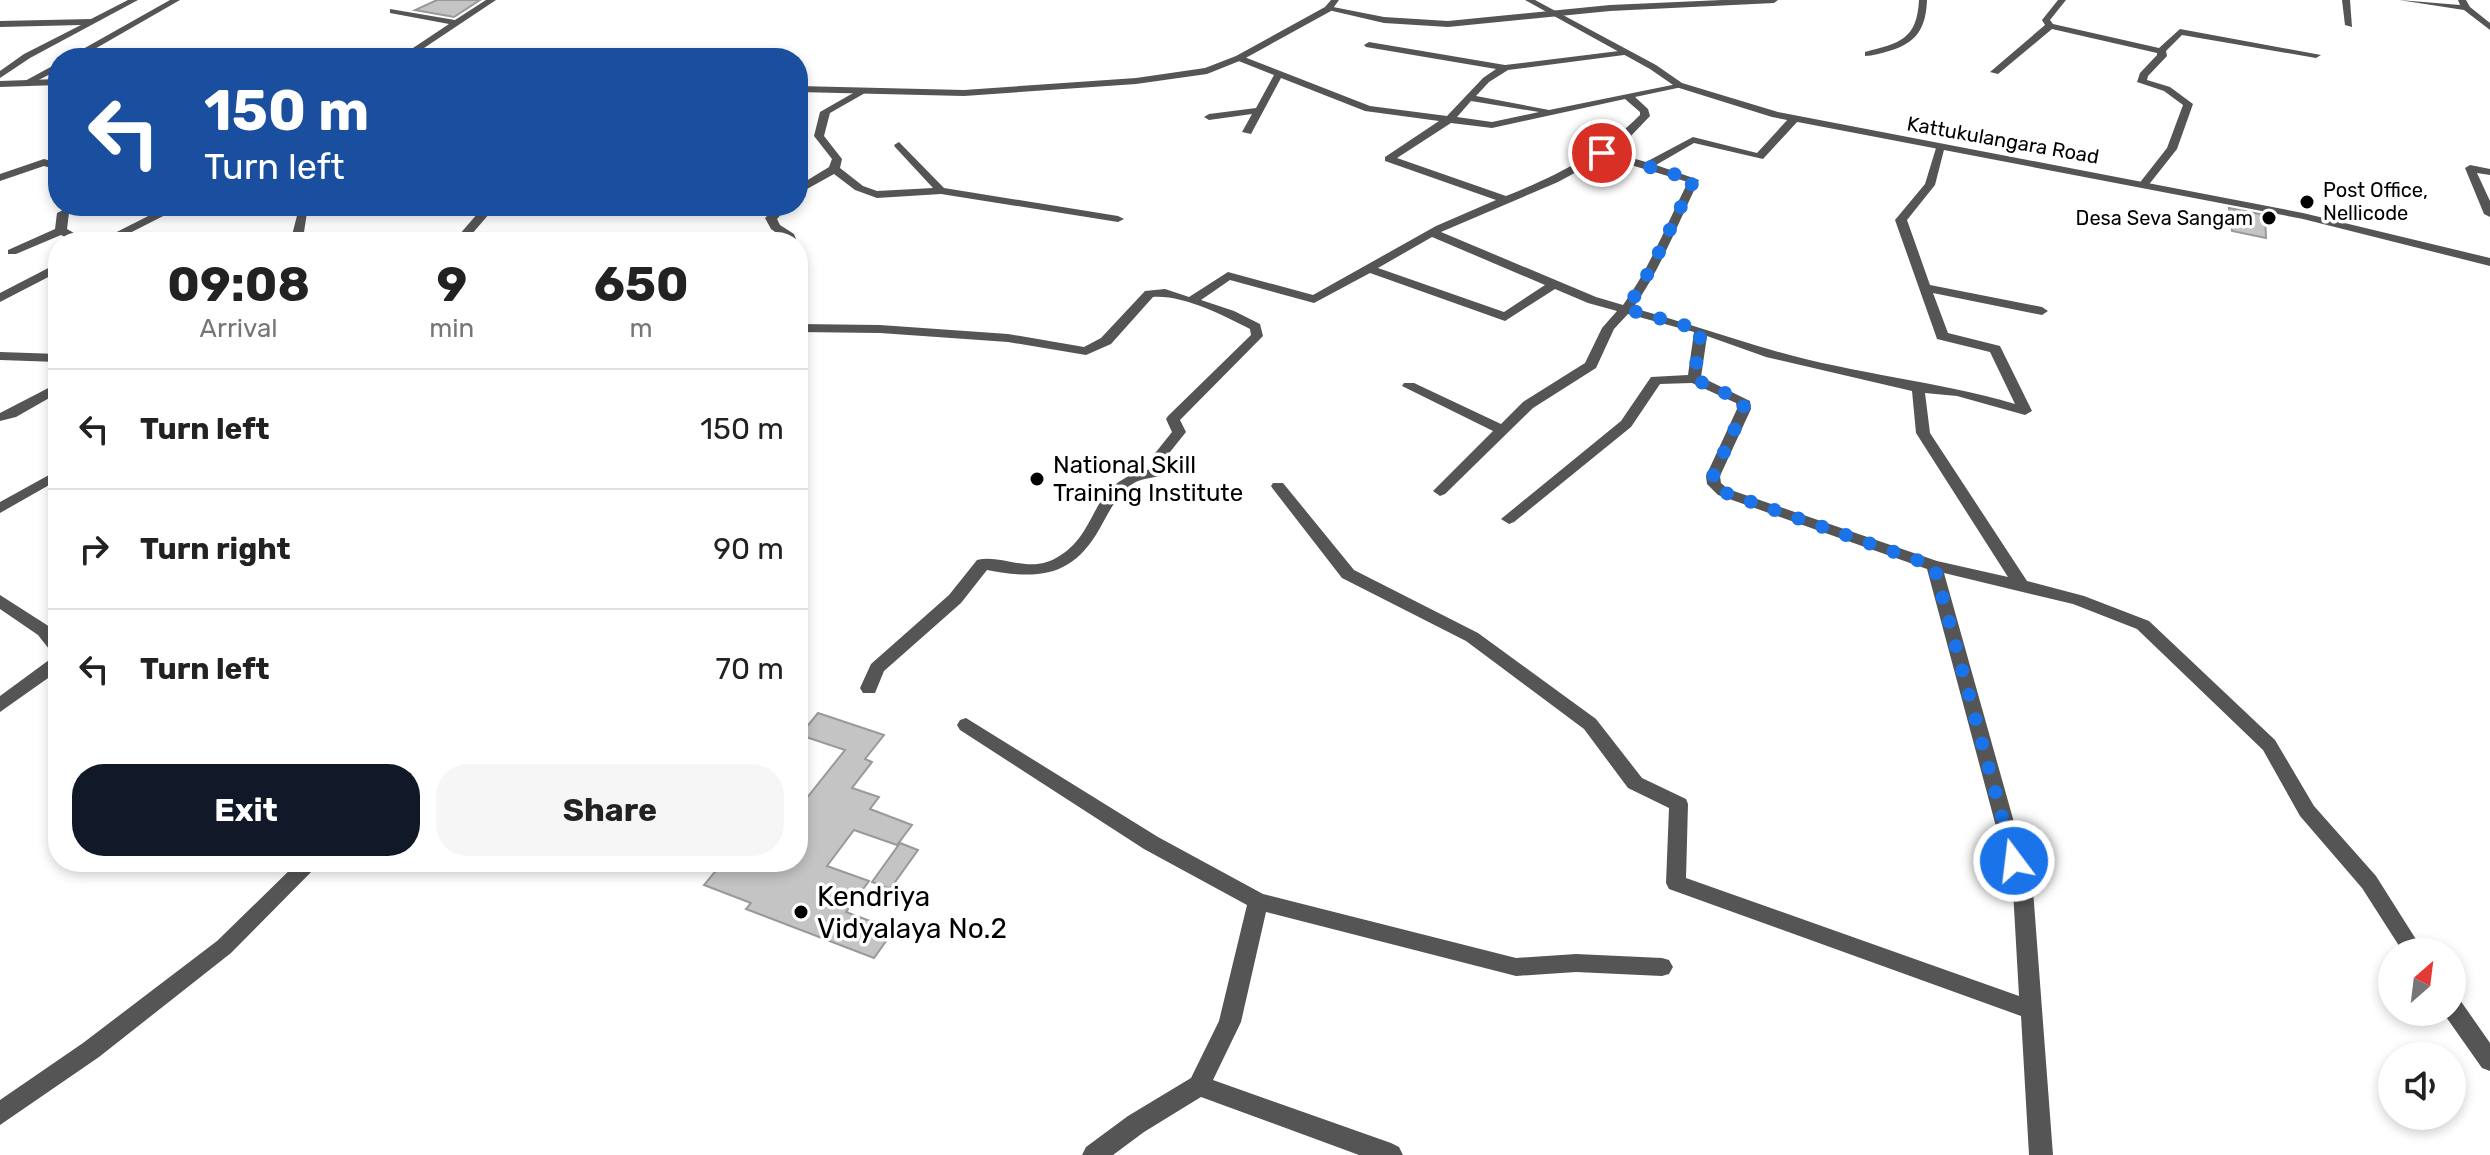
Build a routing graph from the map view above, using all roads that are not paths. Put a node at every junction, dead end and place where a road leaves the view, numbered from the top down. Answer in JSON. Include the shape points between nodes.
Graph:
{"nodes":[{"id":1,"x":134,"y":0,"type":"edge"},
{"id":2,"x":176,"y":0,"type":"edge"},
{"id":3,"x":492,"y":0,"type":"edge"},
{"id":4,"x":1529,"y":0,"type":"edge"},
{"id":5,"x":1774,"y":0,"type":"edge"},
{"id":6,"x":1923,"y":0,"type":"edge"},
{"id":7,"x":2062,"y":0,"type":"edge"},
{"id":8,"x":2346,"y":0,"type":"edge"},
{"id":9,"x":2403,"y":0,"type":"edge"},
{"id":10,"x":1737,"y":1,"type":"edge"},
{"id":11,"x":1332,"y":4,"type":"edge"},
{"id":12,"x":2464,"y":4,"type":"edge"},
{"id":13,"x":393,"y":11,"type":"dead end"},
{"id":14,"x":1552,"y":13,"type":"junction"},
{"id":15,"x":93,"y":22,"type":"junction"},
{"id":16,"x":457,"y":23,"type":"junction"},
{"id":17,"x":0,"y":24,"type":"edge"},
{"id":18,"x":2349,"y":25,"type":"dead end"},
{"id":19,"x":2050,"y":26,"type":"junction"},
{"id":20,"x":2490,"y":27,"type":"edge"},
{"id":21,"x":1369,"y":45,"type":"dead end"},
{"id":22,"x":90,"y":48,"type":"edge"},
{"id":23,"x":418,"y":48,"type":"edge"},
{"id":24,"x":2161,"y":51,"type":"junction"},
{"id":25,"x":1624,"y":52,"type":"junction"},
{"id":26,"x":1868,"y":54,"type":"dead end"},
{"id":27,"x":2316,"y":55,"type":"dead end"},
{"id":28,"x":27,"y":56,"type":"junction"},
{"id":29,"x":0,"y":57,"type":"edge"},
{"id":30,"x":1239,"y":58,"type":"junction"},
{"id":31,"x":1505,"y":68,"type":"junction"},
{"id":32,"x":48,"y":71,"type":"edge"},
{"id":33,"x":1995,"y":72,"type":"dead end"},
{"id":34,"x":1279,"y":74,"type":"junction"},
{"id":35,"x":0,"y":75,"type":"edge"},
{"id":36,"x":28,"y":82,"type":"junction"},
{"id":37,"x":48,"y":82,"type":"edge"},
{"id":38,"x":0,"y":84,"type":"edge"},
{"id":39,"x":1679,"y":85,"type":"junction"},
{"id":40,"x":808,"y":89,"type":"edge"},
{"id":41,"x":862,"y":91,"type":"junction"},
{"id":42,"x":1627,"y":96,"type":"junction"},
{"id":43,"x":1469,"y":98,"type":"junction"},
{"id":44,"x":1259,"y":110,"type":"junction"},
{"id":45,"x":1554,"y":112,"type":"junction"},
{"id":46,"x":1209,"y":117,"type":"dead end"},
{"id":47,"x":1451,"y":118,"type":"junction"},
{"id":48,"x":1794,"y":119,"type":"junction"},
{"id":49,"x":1247,"y":132,"type":"dead end"},
{"id":50,"x":899,"y":145,"type":"dead end"},
{"id":51,"x":1941,"y":148,"type":"junction"},
{"id":52,"x":1602,"y":153,"type":"junction"},
{"id":53,"x":48,"y":163,"type":"edge"},
{"id":54,"x":1647,"y":166,"type":"junction"},
{"id":55,"x":834,"y":169,"type":"junction"},
{"id":56,"x":2490,"y":172,"type":"edge"},
{"id":57,"x":0,"y":178,"type":"edge"},
{"id":58,"x":808,"y":185,"type":"edge"},
{"id":59,"x":2143,"y":185,"type":"junction"},
{"id":60,"x":941,"y":191,"type":"junction"},
{"id":61,"x":1504,"y":199,"type":"junction"},
{"id":62,"x":2490,"y":214,"type":"edge"},
{"id":63,"x":63,"y":216,"type":"edge"},
{"id":64,"x":155,"y":216,"type":"edge"},
{"id":65,"x":481,"y":216,"type":"edge"},
{"id":66,"x":773,"y":216,"type":"edge"},
{"id":67,"x":1118,"y":219,"type":"dead end"},
{"id":68,"x":61,"y":231,"type":"edge"},
{"id":69,"x":123,"y":232,"type":"edge"},
{"id":70,"x":468,"y":232,"type":"edge"},
{"id":71,"x":783,"y":232,"type":"edge"},
{"id":72,"x":1434,"y":233,"type":"junction"},
{"id":73,"x":48,"y":237,"type":"edge"},
{"id":74,"x":12,"y":252,"type":"dead end"},
{"id":75,"x":2490,"y":262,"type":"edge"},
{"id":76,"x":1369,"y":269,"type":"junction"},
{"id":77,"x":48,"y":272,"type":"edge"},
{"id":78,"x":1553,"y":285,"type":"junction"},
{"id":79,"x":1925,"y":288,"type":"junction"},
{"id":80,"x":0,"y":298,"type":"edge"},
{"id":81,"x":1191,"y":301,"type":"junction"},
{"id":82,"x":1626,"y":309,"type":"junction"},
{"id":83,"x":2042,"y":311,"type":"dead end"},
{"id":84,"x":808,"y":328,"type":"edge"},
{"id":85,"x":1701,"y":330,"type":"junction"},
{"id":86,"x":0,"y":356,"type":"edge"},
{"id":87,"x":48,"y":358,"type":"edge"},
{"id":88,"x":1694,"y":379,"type":"junction"},
{"id":89,"x":1409,"y":386,"type":"dead end"},
{"id":90,"x":1918,"y":388,"type":"junction"},
{"id":91,"x":48,"y":393,"type":"edge"},
{"id":92,"x":0,"y":417,"type":"edge"},
{"id":93,"x":1502,"y":430,"type":"junction"},
{"id":94,"x":48,"y":480,"type":"edge"},
{"id":95,"x":1278,"y":486,"type":"dead end"},
{"id":96,"x":1440,"y":491,"type":"dead end"},
{"id":97,"x":0,"y":508,"type":"edge"},
{"id":98,"x":1509,"y":519,"type":"dead end"},
{"id":99,"x":1934,"y":566,"type":"junction"},
{"id":100,"x":2021,"y":585,"type":"junction"},
{"id":101,"x":0,"y":601,"type":"edge"},
{"id":102,"x":48,"y":636,"type":"edge"},
{"id":103,"x":48,"y":670,"type":"edge"},
{"id":104,"x":869,"y":688,"type":"dead end"},
{"id":105,"x":0,"y":705,"type":"edge"},
{"id":106,"x":966,"y":725,"type":"dead end"},
{"id":107,"x":301,"y":872,"type":"edge"},
{"id":108,"x":1258,"y":901,"type":"junction"},
{"id":109,"x":2405,"y":938,"type":"edge"},
{"id":110,"x":1662,"y":967,"type":"dead end"},
{"id":111,"x":2030,"y":1010,"type":"junction"},
{"id":112,"x":2465,"y":1026,"type":"edge"},
{"id":113,"x":2490,"y":1061,"type":"edge"},
{"id":114,"x":1199,"y":1086,"type":"junction"},
{"id":115,"x":0,"y":1114,"type":"edge"},
{"id":116,"x":1094,"y":1155,"type":"edge"},
{"id":117,"x":1391,"y":1155,"type":"edge"},
{"id":118,"x":2041,"y":1155,"type":"edge"}],
"edges":[{"from":1,"to":15,"type":"street"},
{"from":2,"to":22,"type":"street"},
{"from":3,"to":16,"type":"street"},
{"from":4,"to":14,"type":"street","name":"Kattukulangara Road"},
{"from":5,"to":10,"type":"street"},
{"from":6,"to":26,"type":"street","via":[[1923,23],[1916,35]]},
{"from":7,"to":19,"type":"street","via":[[2046,20]]},
{"from":8,"to":18,"type":"street"},
{"from":9,"to":12,"type":"street"},
{"from":10,"to":14,"type":"street"},
{"from":11,"to":14,"type":"street","via":[[1384,20],[1448,24]]},
{"from":11,"to":30,"type":"street"},
{"from":12,"to":20,"type":"street"},
{"from":13,"to":16,"type":"street"},
{"from":14,"to":25,"type":"street","name":"Kattukulangara Road"},
{"from":15,"to":17,"type":"street"},
{"from":15,"to":28,"type":"street"},
{"from":16,"to":23,"type":"street"},
{"from":19,"to":24,"type":"street"},
{"from":19,"to":33,"type":"street"},
{"from":21,"to":31,"type":"street"},
{"from":24,"to":27,"type":"street","via":[[2180,32]]},
{"from":24,"to":59,"type":"street","via":[[2142,82],[2167,89],[2188,104],[2172,149]]},
{"from":25,"to":31,"type":"street"},
{"from":25,"to":39,"type":"street","name":"Kattukulangara Road"},
{"from":28,"to":29,"type":"street"},
{"from":28,"to":35,"type":"street"},
{"from":30,"to":34,"type":"street"},
{"from":30,"to":41,"type":"street","via":[[1207,71],[1136,81],[964,93]]},
{"from":31,"to":43,"type":"street"},
{"from":32,"to":36,"type":"street"},
{"from":34,"to":44,"type":"street"},
{"from":34,"to":47,"type":"street","via":[[1368,109]]},
{"from":36,"to":37,"type":"street"},
{"from":36,"to":38,"type":"street"},
{"from":39,"to":42,"type":"street"},
{"from":39,"to":48,"type":"street","name":"Kattukulangara Road"},
{"from":40,"to":41,"type":"street"},
{"from":41,"to":55,"type":"street","via":[[825,112],[819,136],[837,159]]},
{"from":42,"to":45,"type":"street"},
{"from":42,"to":52,"type":"street","via":[[1645,116]]},
{"from":43,"to":45,"type":"street"},
{"from":43,"to":47,"type":"street"},
{"from":44,"to":46,"type":"street"},
{"from":44,"to":49,"type":"street"},
{"from":45,"to":47,"type":"street","via":[[1492,125]]},
{"from":47,"to":61,"type":"street","via":[[1389,159]]},
{"from":48,"to":51,"type":"street","name":"Kattukulangara Road"},
{"from":48,"to":54,"type":"street","via":[[1759,157],[1693,140]]},
{"from":50,"to":60,"type":"street"},
{"from":51,"to":59,"type":"street","name":"Kattukulangara Road"},
{"from":51,"to":79,"type":"street","via":[[1930,185],[1901,220]]},
{"from":52,"to":54,"type":"street"},
{"from":52,"to":61,"type":"street"},
{"from":53,"to":57,"type":"street"},
{"from":54,"to":82,"type":"street","via":[[1694,180],[1647,280]]},
{"from":55,"to":58,"type":"street"},
{"from":55,"to":60,"type":"street","via":[[859,188],[881,195]]},
{"from":56,"to":62,"type":"street","via":[[2470,168]]},
{"from":59,"to":75,"type":"street","name":"Kattukulangara Road","via":[[2303,216]]},
{"from":60,"to":67,"type":"street"},
{"from":61,"to":72,"type":"street"},
{"from":63,"to":68,"type":"street"},
{"from":64,"to":69,"type":"street"},
{"from":65,"to":70,"type":"street"},
{"from":66,"to":71,"type":"street","via":[[775,227]]},
{"from":72,"to":76,"type":"street"},
{"from":72,"to":78,"type":"street"},
{"from":73,"to":74,"type":"street"},
{"from":76,"to":78,"type":"street","via":[[1505,317]]},
{"from":76,"to":81,"type":"street","via":[[1314,299],[1228,276]]},
{"from":77,"to":80,"type":"street"},
{"from":78,"to":82,"type":"street"},
{"from":79,"to":83,"type":"street"},
{"from":79,"to":90,"type":"street","via":[[1942,336],[1995,349],[2025,411],[1958,392]]},
{"from":81,"to":84,"type":"street","via":[[1149,294],[1106,341],[1086,351],[1008,338]]},
{"from":81,"to":104,"type":"street","via":[[1256,327],[1257,336],[1173,419],[1179,432],[1159,457],[1159,472],[1130,479],[1103,504],[1089,534],[1066,563],[1021,573],[983,564],[955,599],[877,668]]},
{"from":82,"to":85,"type":"street"},
{"from":82,"to":93,"type":"street","via":[[1608,328],[1591,365],[1528,405]]},
{"from":85,"to":88,"type":"street"},
{"from":85,"to":90,"type":"street","via":[[1771,354]]},
{"from":86,"to":87,"type":"street"},
{"from":88,"to":98,"type":"street","via":[[1656,380],[1626,424]]},
{"from":88,"to":99,"type":"street","via":[[1743,401],[1713,476],[1723,492]]},
{"from":89,"to":93,"type":"street"},
{"from":90,"to":100,"type":"street","via":[[1923,433]]},
{"from":91,"to":92,"type":"street"},
{"from":93,"to":96,"type":"street"},
{"from":94,"to":97,"type":"street"},
{"from":95,"to":111,"type":"street","via":[[1348,574],[1472,637],[1590,724],[1635,783],[1679,804],[1676,883]]},
{"from":99,"to":100,"type":"street"},
{"from":99,"to":111,"type":"street","via":[[2023,890]]},
{"from":100,"to":109,"type":"street","via":[[2143,625],[2269,745],[2307,811],[2369,882]]},
{"from":101,"to":102,"type":"street"},
{"from":103,"to":105,"type":"street"},
{"from":106,"to":108,"type":"street","via":[[1151,843]]},
{"from":107,"to":115,"type":"street","via":[[224,947]]},
{"from":108,"to":110,"type":"street","via":[[1516,967]]},
{"from":108,"to":114,"type":"street","via":[[1230,1022]]},
{"from":111,"to":118,"type":"street"},
{"from":112,"to":113,"type":"street"},
{"from":114,"to":116,"type":"street"},
{"from":114,"to":117,"type":"street"}]}
